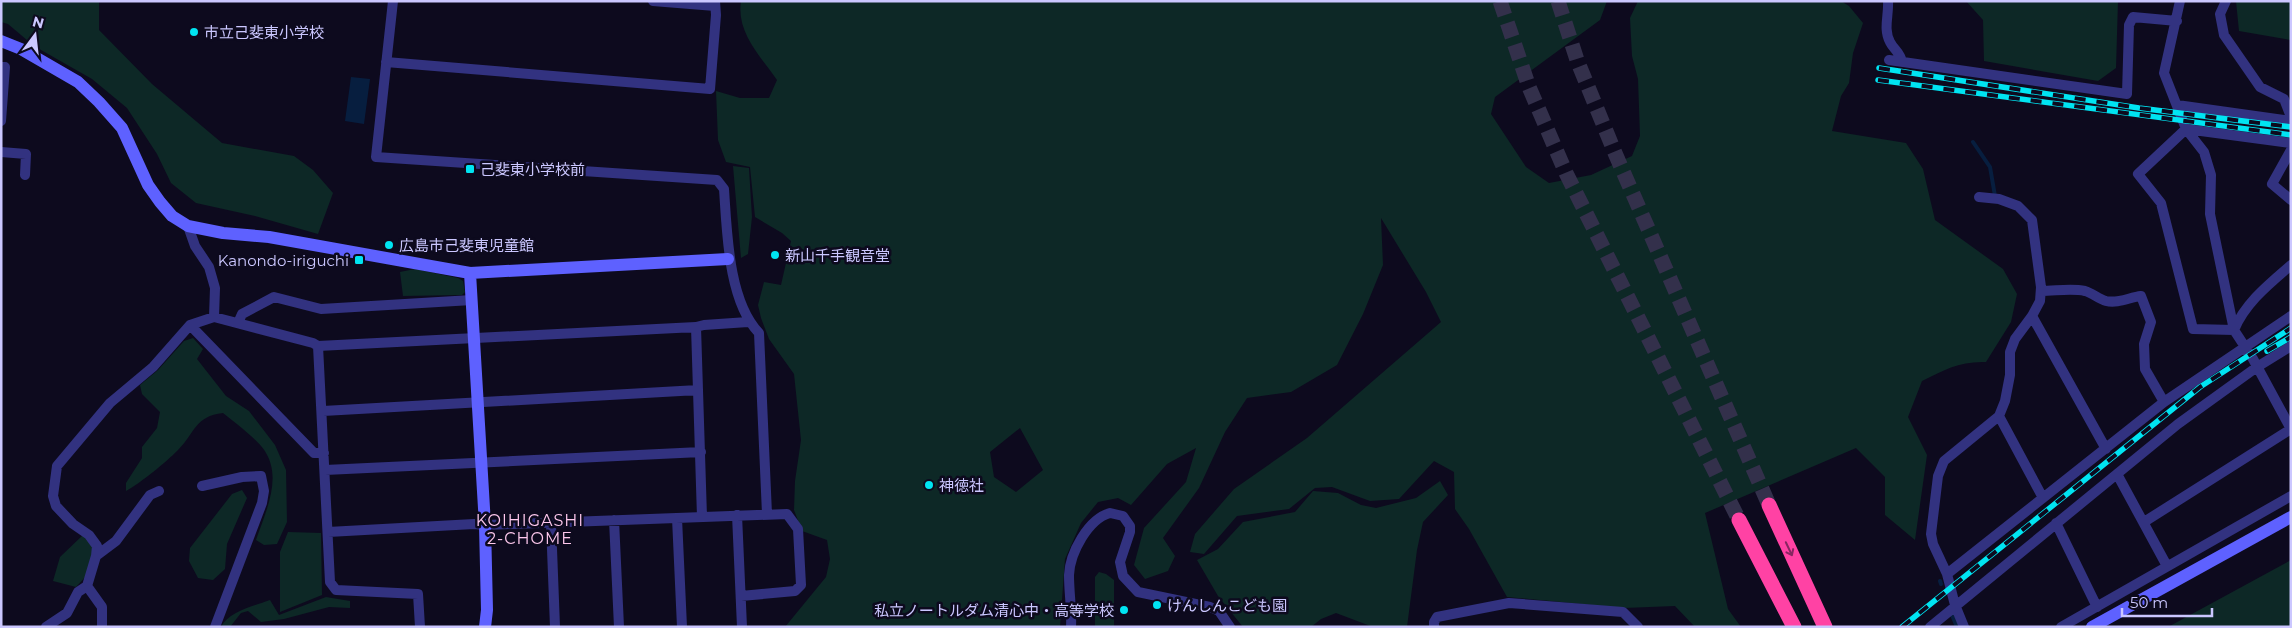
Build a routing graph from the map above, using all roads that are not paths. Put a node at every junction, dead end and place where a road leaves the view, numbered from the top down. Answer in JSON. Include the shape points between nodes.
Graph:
{"nodes":[{"id":1,"x":393,"y":1,"type":"edge"},
{"id":2,"x":653,"y":1,"type":"edge"},
{"id":3,"x":1888,"y":1,"type":"edge"},
{"id":4,"x":2180,"y":1,"type":"edge"},
{"id":5,"x":2226,"y":1,"type":"edge"},
{"id":6,"x":715,"y":4,"type":"edge"},
{"id":7,"x":2177,"y":21,"type":"junction"},
{"id":8,"x":1,"y":41,"type":"edge"},
{"id":9,"x":1889,"y":60,"type":"dead end"},
{"id":10,"x":386,"y":62,"type":"junction"},
{"id":11,"x":1902,"y":62,"type":"junction"},
{"id":12,"x":1,"y":67,"type":"edge"},
{"id":13,"x":2177,"y":105,"type":"junction"},
{"id":14,"x":2291,"y":117,"type":"edge"},
{"id":15,"x":1,"y":121,"type":"edge"},
{"id":16,"x":2291,"y":121,"type":"edge"},
{"id":17,"x":2186,"y":129,"type":"junction"},
{"id":18,"x":2291,"y":144,"type":"edge"},
{"id":19,"x":2291,"y":150,"type":"edge"},
{"id":20,"x":1,"y":152,"type":"edge"},
{"id":21,"x":25,"y":175,"type":"dead end"},
{"id":22,"x":1980,"y":197,"type":"dead end"},
{"id":23,"x":2291,"y":200,"type":"edge"},
{"id":24,"x":188,"y":226,"type":"junction"},
{"id":25,"x":728,"y":259,"type":"junction"},
{"id":26,"x":2291,"y":265,"type":"edge"},
{"id":27,"x":470,"y":273,"type":"junction"},
{"id":28,"x":2041,"y":291,"type":"junction"},
{"id":29,"x":472,"y":300,"type":"junction"},
{"id":30,"x":2032,"y":316,"type":"junction"},
{"id":31,"x":2291,"y":316,"type":"edge"},
{"id":32,"x":214,"y":317,"type":"junction"},
{"id":33,"x":748,"y":322,"type":"junction"},
{"id":34,"x":238,"y":323,"type":"junction"},
{"id":35,"x":190,"y":325,"type":"junction"},
{"id":36,"x":696,"y":327,"type":"junction"},
{"id":37,"x":2234,"y":330,"type":"junction"},
{"id":38,"x":474,"y":337,"type":"junction"},
{"id":39,"x":318,"y":346,"type":"junction"},
{"id":40,"x":2244,"y":346,"type":"junction"},
{"id":41,"x":2291,"y":346,"type":"edge"},
{"id":42,"x":2257,"y":367,"type":"junction"},
{"id":43,"x":698,"y":390,"type":"junction"},
{"id":44,"x":477,"y":402,"type":"junction"},
{"id":45,"x":2164,"y":402,"type":"junction"},
{"id":46,"x":322,"y":411,"type":"junction"},
{"id":47,"x":1999,"y":416,"type":"junction"},
{"id":48,"x":2291,"y":429,"type":"edge"},
{"id":49,"x":2106,"y":449,"type":"junction"},
{"id":50,"x":701,"y":452,"type":"junction"},
{"id":51,"x":324,"y":453,"type":"junction"},
{"id":52,"x":481,"y":463,"type":"junction"},
{"id":53,"x":325,"y":470,"type":"junction"},
{"id":54,"x":2117,"y":474,"type":"junction"},
{"id":55,"x":202,"y":486,"type":"dead end"},
{"id":56,"x":159,"y":491,"type":"dead end"},
{"id":57,"x":2291,"y":496,"type":"edge"},
{"id":58,"x":2043,"y":498,"type":"junction"},
{"id":59,"x":1769,"y":504,"type":"tunnel mouth"},
{"id":60,"x":767,"y":514,"type":"junction"},
{"id":61,"x":737,"y":515,"type":"junction"},
{"id":62,"x":702,"y":517,"type":"junction"},
{"id":63,"x":2291,"y":517,"type":"edge"},
{"id":64,"x":677,"y":518,"type":"junction"},
{"id":65,"x":614,"y":520,"type":"junction"},
{"id":66,"x":1739,"y":520,"type":"tunnel mouth"},
{"id":67,"x":2144,"y":522,"type":"junction"},
{"id":68,"x":551,"y":523,"type":"junction"},
{"id":69,"x":2056,"y":524,"type":"junction"},
{"id":70,"x":486,"y":526,"type":"junction"},
{"id":71,"x":328,"y":532,"type":"junction"},
{"id":72,"x":96,"y":556,"type":"junction"},
{"id":73,"x":2167,"y":566,"type":"junction"},
{"id":74,"x":1947,"y":574,"type":"junction"},
{"id":75,"x":88,"y":586,"type":"junction"},
{"id":76,"x":741,"y":596,"type":"junction"},
{"id":77,"x":1955,"y":605,"type":"junction"},
{"id":78,"x":2096,"y":607,"type":"junction"},
{"id":79,"x":46,"y":627,"type":"edge"},
{"id":80,"x":102,"y":627,"type":"edge"},
{"id":81,"x":215,"y":627,"type":"edge"},
{"id":82,"x":420,"y":627,"type":"edge"},
{"id":83,"x":485,"y":627,"type":"edge"},
{"id":84,"x":556,"y":627,"type":"edge"},
{"id":85,"x":619,"y":627,"type":"edge"},
{"id":86,"x":682,"y":627,"type":"edge"},
{"id":87,"x":742,"y":627,"type":"edge"},
{"id":88,"x":1071,"y":627,"type":"edge"},
{"id":89,"x":1230,"y":627,"type":"edge"},
{"id":90,"x":1434,"y":627,"type":"edge"},
{"id":91,"x":1638,"y":627,"type":"edge"},
{"id":92,"x":1794,"y":627,"type":"edge"},
{"id":93,"x":1825,"y":627,"type":"edge"},
{"id":94,"x":1930,"y":627,"type":"edge"},
{"id":95,"x":1964,"y":627,"type":"edge"},
{"id":96,"x":2061,"y":627,"type":"edge"},
{"id":97,"x":2092,"y":627,"type":"edge"}],
"edges":[{"from":1,"to":10,"type":"street"},
{"from":2,"to":6,"type":"street"},
{"from":3,"to":11,"type":"street","via":[[1886,24],[1890,42],[1900,53]]},
{"from":4,"to":7,"type":"street"},
{"from":5,"to":14,"type":"street","via":[[2220,14],[2224,35],[2260,87],[2284,99]]},
{"from":6,"to":10,"type":"street","via":[[710,89]]},
{"from":7,"to":11,"type":"street","via":[[2133,18],[2129,25],[2127,94]]},
{"from":7,"to":13,"type":"street","via":[[2164,73]]},
{"from":8,"to":24,"type":"street","via":[[78,82],[99,102],[122,128],[148,185],[160,202],[172,216]]},
{"from":9,"to":11,"type":"street"},
{"from":10,"to":25,"type":"street","via":[[376,157],[717,180],[724,189]]},
{"from":12,"to":15,"type":"street","via":[[5,67]]},
{"from":13,"to":16,"type":"street"},
{"from":13,"to":17,"type":"street"},
{"from":17,"to":18,"type":"street"},
{"from":17,"to":37,"type":"street","via":[[2204,152],[2211,175],[2210,214]]},
{"from":17,"to":37,"type":"street","via":[[2138,174],[2161,203],[2193,329]]},
{"from":19,"to":23,"type":"street","via":[[2272,184]]},
{"from":20,"to":21,"type":"street","via":[[26,154]]},
{"from":22,"to":28,"type":"street","via":[[1999,198],[2018,206],[2032,220]]},
{"from":24,"to":27,"type":"street"},
{"from":24,"to":32,"type":"street","via":[[195,246],[209,266],[215,288]]},
{"from":25,"to":27,"type":"street"},
{"from":25,"to":33,"type":"street"},
{"from":26,"to":37,"type":"street","via":[[2259,294],[2239,318]]},
{"from":27,"to":29,"type":"street"},
{"from":28,"to":30,"type":"street"},
{"from":28,"to":45,"type":"street","via":[[2086,292],[2117,302],[2130,296],[2141,296],[2151,322],[2144,344],[2146,369]]},
{"from":29,"to":34,"type":"street","via":[[321,309],[274,297],[242,314]]},
{"from":29,"to":38,"type":"street"},
{"from":30,"to":47,"type":"street","via":[[2015,339],[2010,352],[2010,375]]},
{"from":30,"to":49,"type":"street"},
{"from":31,"to":40,"type":"street"},
{"from":32,"to":34,"type":"street"},
{"from":32,"to":35,"type":"street"},
{"from":33,"to":36,"type":"street"},
{"from":33,"to":60,"type":"street","via":[[759,333]]},
{"from":34,"to":39,"type":"street"},
{"from":35,"to":51,"type":"street","via":[[314,453]]},
{"from":35,"to":72,"type":"street","via":[[152,367],[110,403],[57,466],[53,496],[56,506],[72,524],[89,535],[97,546]]},
{"from":36,"to":38,"type":"street"},
{"from":36,"to":43,"type":"street"},
{"from":37,"to":40,"type":"street"},
{"from":38,"to":39,"type":"street"},
{"from":38,"to":44,"type":"street"},
{"from":39,"to":46,"type":"street"},
{"from":40,"to":42,"type":"street"},
{"from":40,"to":45,"type":"street"},
{"from":41,"to":42,"type":"street"},
{"from":42,"to":48,"type":"street"},
{"from":42,"to":54,"type":"street","via":[[2178,424]]},
{"from":43,"to":44,"type":"street"},
{"from":43,"to":50,"type":"street"},
{"from":44,"to":46,"type":"street"},
{"from":44,"to":52,"type":"street"},
{"from":45,"to":49,"type":"street"},
{"from":46,"to":51,"type":"street"},
{"from":47,"to":58,"type":"street"},
{"from":47,"to":74,"type":"street","via":[[1944,461],[1938,476],[1931,534]]},
{"from":48,"to":67,"type":"street"},
{"from":49,"to":58,"type":"street"},
{"from":50,"to":52,"type":"street"},
{"from":50,"to":62,"type":"street"},
{"from":51,"to":53,"type":"street"},
{"from":52,"to":53,"type":"street"},
{"from":52,"to":70,"type":"street"},
{"from":53,"to":71,"type":"street"},
{"from":54,"to":67,"type":"street"},
{"from":54,"to":69,"type":"street"},
{"from":55,"to":81,"type":"street","via":[[261,476],[264,492]]},
{"from":56,"to":72,"type":"street","via":[[150,495],[116,541]]},
{"from":57,"to":73,"type":"street"},
{"from":58,"to":74,"type":"street"},
{"from":59,"to":93,"type":"highway","one_way":true},
{"from":60,"to":61,"type":"street"},
{"from":60,"to":76,"type":"street","via":[[787,514],[798,530],[801,584],[795,591]]},
{"from":61,"to":62,"type":"street"},
{"from":61,"to":76,"type":"street"},
{"from":62,"to":64,"type":"street"},
{"from":63,"to":97,"type":"street"},
{"from":64,"to":65,"type":"street"},
{"from":64,"to":86,"type":"street"},
{"from":65,"to":68,"type":"street"},
{"from":65,"to":85,"type":"street"},
{"from":66,"to":92,"type":"highway"},
{"from":67,"to":73,"type":"street"},
{"from":68,"to":70,"type":"street"},
{"from":68,"to":84,"type":"street"},
{"from":69,"to":77,"type":"street"},
{"from":69,"to":78,"type":"street"},
{"from":70,"to":71,"type":"street"},
{"from":70,"to":83,"type":"street"},
{"from":71,"to":82,"type":"street","via":[[330,582],[336,590],[418,594]]},
{"from":72,"to":75,"type":"street"},
{"from":73,"to":78,"type":"street"},
{"from":74,"to":77,"type":"street"},
{"from":75,"to":79,"type":"street","via":[[78,592],[67,613]]},
{"from":75,"to":80,"type":"street","via":[[102,606]]},
{"from":76,"to":87,"type":"street"},
{"from":77,"to":94,"type":"street"},
{"from":77,"to":95,"type":"street"},
{"from":78,"to":96,"type":"street"},
{"from":88,"to":89,"type":"street","via":[[1069,574],[1072,562],[1089,527],[1097,518],[1110,513],[1123,516],[1130,526],[1120,569],[1138,592],[1210,607],[1219,611]]},
{"from":90,"to":91,"type":"street","via":[[1437,617],[1509,603],[1623,612]]}]}
